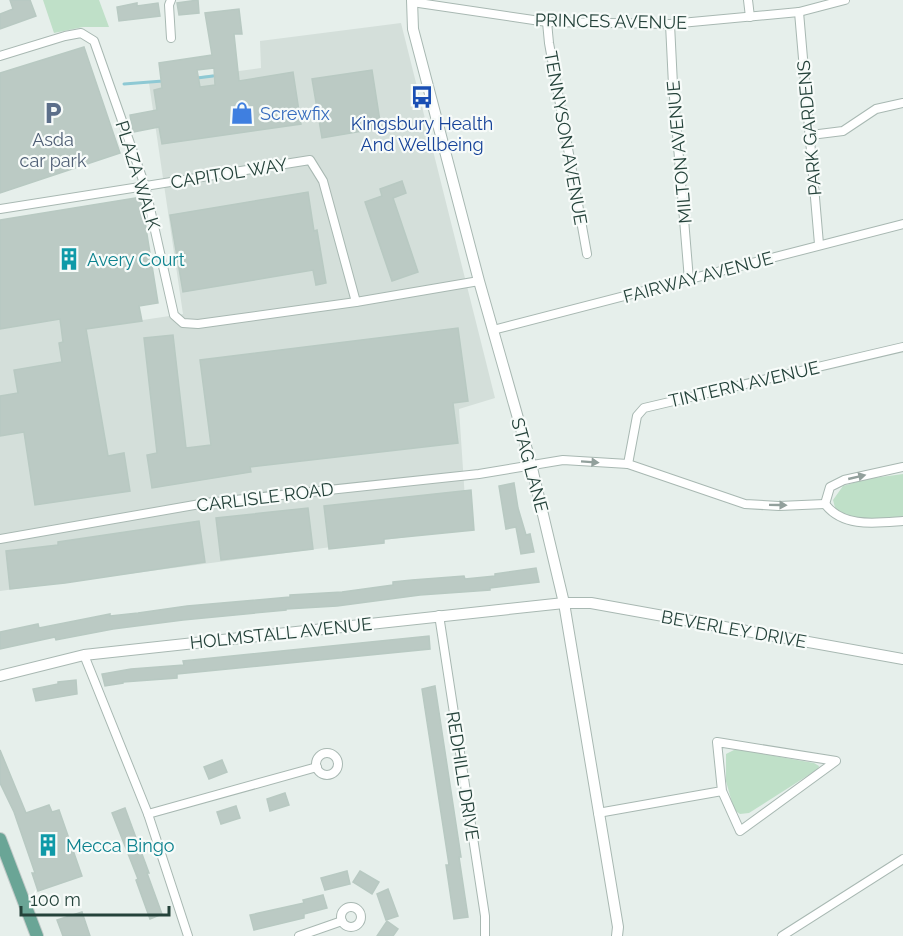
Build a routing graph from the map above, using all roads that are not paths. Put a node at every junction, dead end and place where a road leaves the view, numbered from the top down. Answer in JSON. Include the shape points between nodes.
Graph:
{"nodes":[{"id":1,"x":171,"y":0,"type":"edge"},
{"id":2,"x":748,"y":0,"type":"edge"},
{"id":3,"x":845,"y":0,"type":"edge"},
{"id":4,"x":412,"y":1,"type":"edge"},
{"id":5,"x":799,"y":12,"type":"junction"},
{"id":6,"x":750,"y":17,"type":"junction"},
{"id":7,"x":547,"y":22,"type":"junction"},
{"id":8,"x":670,"y":24,"type":"junction"},
{"id":9,"x":171,"y":38,"type":"dead end"},
{"id":10,"x":0,"y":56,"type":"edge"},
{"id":11,"x":903,"y":104,"type":"edge"},
{"id":12,"x":810,"y":135,"type":"junction"},
{"id":13,"x":145,"y":186,"type":"junction"},
{"id":14,"x":0,"y":209,"type":"edge"},
{"id":15,"x":903,"y":224,"type":"edge"},
{"id":16,"x":819,"y":244,"type":"junction"},
{"id":17,"x":587,"y":254,"type":"dead end"},
{"id":18,"x":689,"y":280,"type":"junction"},
{"id":19,"x":479,"y":281,"type":"junction"},
{"id":20,"x":356,"y":302,"type":"junction"},
{"id":21,"x":493,"y":330,"type":"junction"},
{"id":22,"x":903,"y":347,"type":"edge"},
{"id":23,"x":531,"y":464,"type":"junction"},
{"id":24,"x":628,"y":464,"type":"junction"},
{"id":25,"x":903,"y":467,"type":"edge"},
{"id":26,"x":825,"y":504,"type":"junction"},
{"id":27,"x":903,"y":522,"type":"edge"},
{"id":28,"x":0,"y":540,"type":"edge"},
{"id":29,"x":564,"y":603,"type":"junction"},
{"id":30,"x":439,"y":615,"type":"junction"},
{"id":31,"x":84,"y":655,"type":"junction"},
{"id":32,"x":903,"y":659,"type":"edge"},
{"id":33,"x":0,"y":676,"type":"edge"},
{"id":34,"x":317,"y":767,"type":"dead end"},
{"id":35,"x":722,"y":791,"type":"junction"},
{"id":36,"x":598,"y":813,"type":"junction"},
{"id":37,"x":148,"y":814,"type":"junction"},
{"id":38,"x":0,"y":839,"type":"edge"},
{"id":39,"x":903,"y":859,"type":"edge"},
{"id":40,"x":342,"y":921,"type":"dead end"},
{"id":41,"x":36,"y":936,"type":"edge"},
{"id":42,"x":188,"y":936,"type":"edge"},
{"id":43,"x":299,"y":936,"type":"edge"},
{"id":44,"x":485,"y":936,"type":"edge"},
{"id":45,"x":616,"y":936,"type":"edge"},
{"id":46,"x":782,"y":936,"type":"edge"}],
"edges":[{"from":1,"to":9,"type":"street"},
{"from":2,"to":6,"type":"street"},
{"from":3,"to":5,"type":"street","name":"PRINCES AVENUE"},
{"from":4,"to":7,"type":"street","name":"PRINCES AVENUE"},
{"from":4,"to":19,"type":"street","name":"STAG LANE","via":[[413,29]]},
{"from":5,"to":6,"type":"street","name":"PRINCES AVENUE"},
{"from":5,"to":12,"type":"street","name":"PARK GARDENS"},
{"from":6,"to":8,"type":"street","name":"PRINCES AVENUE"},
{"from":7,"to":8,"type":"street","name":"PRINCES AVENUE"},
{"from":7,"to":17,"type":"street","name":"TENNYSON AVENUE"},
{"from":8,"to":18,"type":"street","name":"MILTON AVENUE"},
{"from":10,"to":13,"type":"street","name":"PLAZA WALK","via":[[81,33],[94,41]]},
{"from":11,"to":12,"type":"street","via":[[876,109],[843,130]]},
{"from":12,"to":16,"type":"street","name":"PARK GARDENS"},
{"from":13,"to":14,"type":"street","name":"CAPITOL WAY"},
{"from":13,"to":20,"type":"street","name":"CAPITOL WAY","via":[[310,159],[323,181]]},
{"from":13,"to":20,"type":"street","name":"PLAZA WALK","via":[[178,321],[198,324]]},
{"from":15,"to":16,"type":"street","name":"FAIRWAY AVENUE"},
{"from":16,"to":18,"type":"street","name":"FAIRWAY AVENUE"},
{"from":18,"to":21,"type":"street","name":"FAIRWAY AVENUE"},
{"from":19,"to":20,"type":"street","name":"PLAZA WALK"},
{"from":19,"to":21,"type":"street","name":"STAG LANE"},
{"from":21,"to":23,"type":"street","name":"STAG LANE"},
{"from":22,"to":24,"type":"street","name":"TINTERN AVENUE","via":[[644,408],[637,416]]},
{"from":23,"to":24,"type":"street","name":"CARLISLE ROAD","one_way":true,"via":[[562,460]]},
{"from":23,"to":28,"type":"street","name":"CARLISLE ROAD","via":[[479,474],[206,503]]},
{"from":23,"to":29,"type":"street","name":"STAG LANE"},
{"from":24,"to":26,"type":"street","name":"CARLISLE ROAD","one_way":true,"via":[[745,504]]},
{"from":26,"to":25,"type":"street","one_way":true,"via":[[831,487],[844,480]]},
{"from":26,"to":27,"type":"street","via":[[838,517],[848,520]]},
{"from":29,"to":30,"type":"street","name":"HOLMSTALL AVENUE"},
{"from":29,"to":32,"type":"street","name":"BEVERLEY DRIVE","via":[[591,603]]},
{"from":29,"to":36,"type":"street","name":"STAG LANE"},
{"from":30,"to":31,"type":"street","name":"HOLMSTALL AVENUE"},
{"from":30,"to":44,"type":"street","name":"REDHILL DRIVE"},
{"from":31,"to":33,"type":"street","name":"HOLMSTALL AVENUE"},
{"from":31,"to":37,"type":"street"},
{"from":34,"to":37,"type":"street"},
{"from":35,"to":35,"type":"street","via":[[740,831],[836,761],[717,742]]},
{"from":35,"to":36,"type":"street"},
{"from":36,"to":45,"type":"street","name":"STAG LANE","via":[[618,927]]},
{"from":37,"to":42,"type":"street"},
{"from":38,"to":41,"type":"main road"},
{"from":39,"to":46,"type":"street"},
{"from":40,"to":43,"type":"street"}]}
